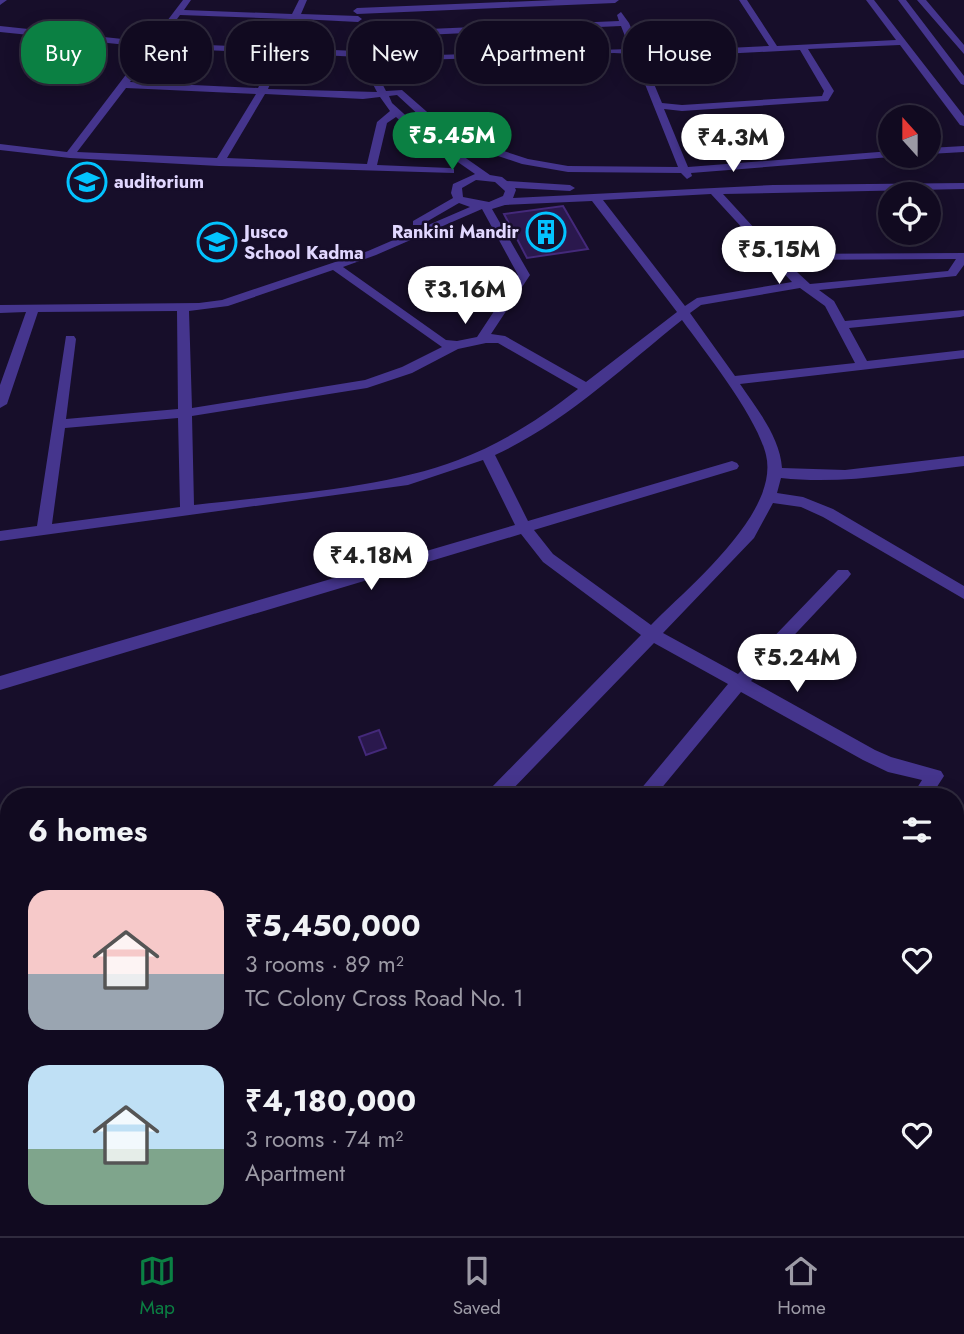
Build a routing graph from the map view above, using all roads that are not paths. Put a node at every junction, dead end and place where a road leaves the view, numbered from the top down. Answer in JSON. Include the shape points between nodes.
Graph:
{"nodes":[{"id":1,"x":187,"y":0,"type":"edge"},
{"id":2,"x":303,"y":0,"type":"edge"},
{"id":3,"x":615,"y":0,"type":"edge"},
{"id":4,"x":743,"y":0,"type":"edge"},
{"id":5,"x":883,"y":0,"type":"edge"},
{"id":6,"x":902,"y":0,"type":"edge"},
{"id":7,"x":921,"y":0,"type":"edge"},
{"id":8,"x":870,"y":1,"type":"edge"},
{"id":9,"x":357,"y":10,"type":"edge"},
{"id":10,"x":178,"y":12,"type":"junction"},
{"id":11,"x":295,"y":17,"type":"junction"},
{"id":12,"x":171,"y":21,"type":"edge"},
{"id":13,"x":293,"y":21,"type":"edge"},
{"id":14,"x":624,"y":21,"type":"edge"},
{"id":15,"x":623,"y":23,"type":"edge"},
{"id":16,"x":0,"y":29,"type":"edge"},
{"id":17,"x":442,"y":31,"type":"edge"},
{"id":18,"x":120,"y":42,"type":"edge"},
{"id":19,"x":903,"y":42,"type":"junction"},
{"id":20,"x":961,"y":42,"type":"edge"},
{"id":21,"x":803,"y":48,"type":"junction"},
{"id":22,"x":775,"y":49,"type":"junction"},
{"id":23,"x":623,"y":50,"type":"edge"},
{"id":24,"x":736,"y":51,"type":"edge"},
{"id":25,"x":964,"y":51,"type":"edge"},
{"id":26,"x":442,"y":55,"type":"edge"},
{"id":27,"x":964,"y":82,"type":"edge"},
{"id":28,"x":265,"y":84,"type":"edge"},
{"id":29,"x":376,"y":84,"type":"edge"},
{"id":30,"x":649,"y":84,"type":"edge"},
{"id":31,"x":124,"y":85,"type":"joint"},
{"id":32,"x":261,"y":93,"type":"junction"},
{"id":33,"x":381,"y":94,"type":"junction"},
{"id":34,"x":658,"y":105,"type":"junction"},
{"id":35,"x":964,"y":110,"type":"edge"},
{"id":36,"x":396,"y":112,"type":"junction"},
{"id":37,"x":964,"y":123,"type":"edge"},
{"id":38,"x":430,"y":144,"type":"junction"},
{"id":39,"x":0,"y":147,"type":"edge"},
{"id":40,"x":964,"y":149,"type":"edge"},
{"id":41,"x":942,"y":150,"type":"edge"},
{"id":42,"x":70,"y":155,"type":"junction"},
{"id":43,"x":878,"y":155,"type":"edge"},
{"id":44,"x":219,"y":163,"type":"junction"},
{"id":45,"x":370,"y":169,"type":"junction"},
{"id":46,"x":685,"y":170,"type":"junction"},
{"id":47,"x":450,"y":171,"type":"junction"},
{"id":48,"x":964,"y":175,"type":"edge"},
{"id":49,"x":486,"y":177,"type":"junction"},
{"id":50,"x":464,"y":181,"type":"junction"},
{"id":51,"x":506,"y":184,"type":"junction"},
{"id":52,"x":691,"y":184,"type":"junction"},
{"id":53,"x":964,"y":186,"type":"edge"},
{"id":54,"x":714,"y":191,"type":"junction"},
{"id":55,"x":594,"y":196,"type":"junction"},
{"id":56,"x":459,"y":199,"type":"junction"},
{"id":57,"x":503,"y":202,"type":"junction"},
{"id":58,"x":483,"y":207,"type":"junction"},
{"id":59,"x":774,"y":257,"type":"junction"},
{"id":60,"x":963,"y":261,"type":"edge"},
{"id":61,"x":337,"y":264,"type":"junction"},
{"id":62,"x":804,"y":286,"type":"junction"},
{"id":63,"x":183,"y":307,"type":"junction"},
{"id":64,"x":0,"y":309,"type":"edge"},
{"id":65,"x":33,"y":309,"type":"junction"},
{"id":66,"x":685,"y":312,"type":"junction"},
{"id":67,"x":960,"y":313,"type":"dead end"},
{"id":68,"x":843,"y":325,"type":"junction"},
{"id":69,"x":482,"y":338,"type":"junction"},
{"id":70,"x":70,"y":339,"type":"dead end"},
{"id":71,"x":454,"y":346,"type":"junction"},
{"id":72,"x":964,"y":354,"type":"edge"},
{"id":73,"x":863,"y":365,"type":"junction"},
{"id":74,"x":731,"y":381,"type":"junction"},
{"id":75,"x":588,"y":389,"type":"junction"},
{"id":76,"x":0,"y":404,"type":"edge"},
{"id":77,"x":185,"y":413,"type":"junction"},
{"id":78,"x":59,"y":424,"type":"junction"},
{"id":79,"x":487,"y":453,"type":"junction"},
{"id":80,"x":964,"y":461,"type":"edge"},
{"id":81,"x":732,"y":466,"type":"dead end"},
{"id":82,"x":774,"y":472,"type":"junction"},
{"id":83,"x":768,"y":497,"type":"junction"},
{"id":84,"x":187,"y":512,"type":"junction"},
{"id":85,"x":524,"y":528,"type":"junction"},
{"id":86,"x":44,"y":531,"type":"junction"},
{"id":87,"x":0,"y":537,"type":"edge"},
{"id":88,"x":843,"y":574,"type":"dead end"},
{"id":89,"x":964,"y":593,"type":"edge"},
{"id":90,"x":652,"y":634,"type":"junction"},
{"id":91,"x":0,"y":683,"type":"edge"},
{"id":92,"x":739,"y":683,"type":"junction"},
{"id":93,"x":503,"y":788,"type":"edge"},
{"id":94,"x":651,"y":788,"type":"edge"},
{"id":95,"x":927,"y":788,"type":"edge"}],
"edges":[{"from":1,"to":10,"type":"street"},
{"from":2,"to":11,"type":"street"},
{"from":3,"to":9,"type":"street"},
{"from":3,"to":14,"type":"street"},
{"from":4,"to":22,"type":"street"},
{"from":5,"to":8,"type":"street"},
{"from":5,"to":35,"type":"street"},
{"from":6,"to":27,"type":"street"},
{"from":7,"to":20,"type":"street"},
{"from":8,"to":19,"type":"street"},
{"from":9,"to":11,"type":"street"},
{"from":10,"to":11,"type":"street"},
{"from":10,"to":12,"type":"street"},
{"from":11,"to":13,"type":"street"},
{"from":15,"to":17,"type":"street"},
{"from":16,"to":18,"type":"street"},
{"from":19,"to":21,"type":"street"},
{"from":19,"to":37,"type":"street"},
{"from":20,"to":25,"type":"street"},
{"from":21,"to":22,"type":"street"},
{"from":21,"to":34,"type":"street","via":[[829,92],[825,99],[682,108]]},
{"from":22,"to":24,"type":"street"},
{"from":23,"to":26,"type":"street"},
{"from":28,"to":32,"type":"street"},
{"from":29,"to":33,"type":"street"},
{"from":30,"to":34,"type":"street"},
{"from":31,"to":32,"type":"street"},
{"from":31,"to":42,"type":"street"},
{"from":32,"to":33,"type":"street"},
{"from":32,"to":44,"type":"street"},
{"from":33,"to":36,"type":"street"},
{"from":33,"to":46,"type":"street","via":[[402,94],[418,112],[460,140],[526,162],[568,169]]},
{"from":34,"to":46,"type":"street"},
{"from":36,"to":38,"type":"street"},
{"from":36,"to":45,"type":"street","via":[[382,122]]},
{"from":38,"to":47,"type":"street"},
{"from":38,"to":49,"type":"street"},
{"from":39,"to":42,"type":"street"},
{"from":40,"to":41,"type":"street"},
{"from":42,"to":44,"type":"street"},
{"from":43,"to":46,"type":"street"},
{"from":44,"to":45,"type":"street"},
{"from":45,"to":47,"type":"street"},
{"from":46,"to":52,"type":"street"},
{"from":47,"to":50,"type":"street"},
{"from":48,"to":52,"type":"street"},
{"from":49,"to":50,"type":"street"},
{"from":49,"to":51,"type":"street"},
{"from":50,"to":56,"type":"street","via":[[457,186]]},
{"from":51,"to":52,"type":"street","via":[[569,188]]},
{"from":51,"to":57,"type":"street","via":[[511,190]]},
{"from":53,"to":54,"type":"street"},
{"from":54,"to":55,"type":"street"},
{"from":54,"to":59,"type":"street"},
{"from":55,"to":57,"type":"street"},
{"from":55,"to":66,"type":"street"},
{"from":56,"to":58,"type":"street"},
{"from":56,"to":61,"type":"street"},
{"from":57,"to":58,"type":"street"},
{"from":58,"to":61,"type":"street"},
{"from":58,"to":69,"type":"street","via":[[524,275]]},
{"from":59,"to":60,"type":"street"},
{"from":59,"to":62,"type":"street"},
{"from":60,"to":62,"type":"street","via":[[952,274]]},
{"from":61,"to":63,"type":"street","via":[[224,303]]},
{"from":61,"to":71,"type":"street","via":[[442,343]]},
{"from":62,"to":66,"type":"street","via":[[705,300]]},
{"from":62,"to":68,"type":"street","via":[[830,304]]},
{"from":63,"to":65,"type":"street"},
{"from":63,"to":77,"type":"street"},
{"from":64,"to":65,"type":"street"},
{"from":65,"to":76,"type":"street"},
{"from":66,"to":74,"type":"street"},
{"from":66,"to":75,"type":"street"},
{"from":67,"to":68,"type":"street"},
{"from":68,"to":73,"type":"street"},
{"from":69,"to":71,"type":"street"},
{"from":69,"to":75,"type":"street","via":[[501,339]]},
{"from":70,"to":78,"type":"street"},
{"from":71,"to":77,"type":"street","via":[[367,384]]},
{"from":72,"to":73,"type":"street"},
{"from":73,"to":74,"type":"street"},
{"from":74,"to":82,"type":"street","via":[[773,454]]},
{"from":75,"to":79,"type":"street"},
{"from":77,"to":78,"type":"street"},
{"from":77,"to":84,"type":"street"},
{"from":78,"to":86,"type":"street"},
{"from":79,"to":84,"type":"street","via":[[408,480]]},
{"from":79,"to":85,"type":"street"},
{"from":80,"to":82,"type":"street","via":[[834,475]]},
{"from":81,"to":85,"type":"street"},
{"from":82,"to":83,"type":"street"},
{"from":83,"to":89,"type":"street","via":[[803,502],[828,513]]},
{"from":83,"to":90,"type":"street","via":[[749,534]]},
{"from":84,"to":86,"type":"street"},
{"from":85,"to":90,"type":"street","via":[[548,558]]},
{"from":85,"to":91,"type":"street"},
{"from":86,"to":87,"type":"street"},
{"from":88,"to":92,"type":"street"},
{"from":90,"to":92,"type":"street"},
{"from":90,"to":93,"type":"street"},
{"from":92,"to":94,"type":"street"},
{"from":92,"to":95,"type":"street","via":[[869,755],[935,776]]}]}
